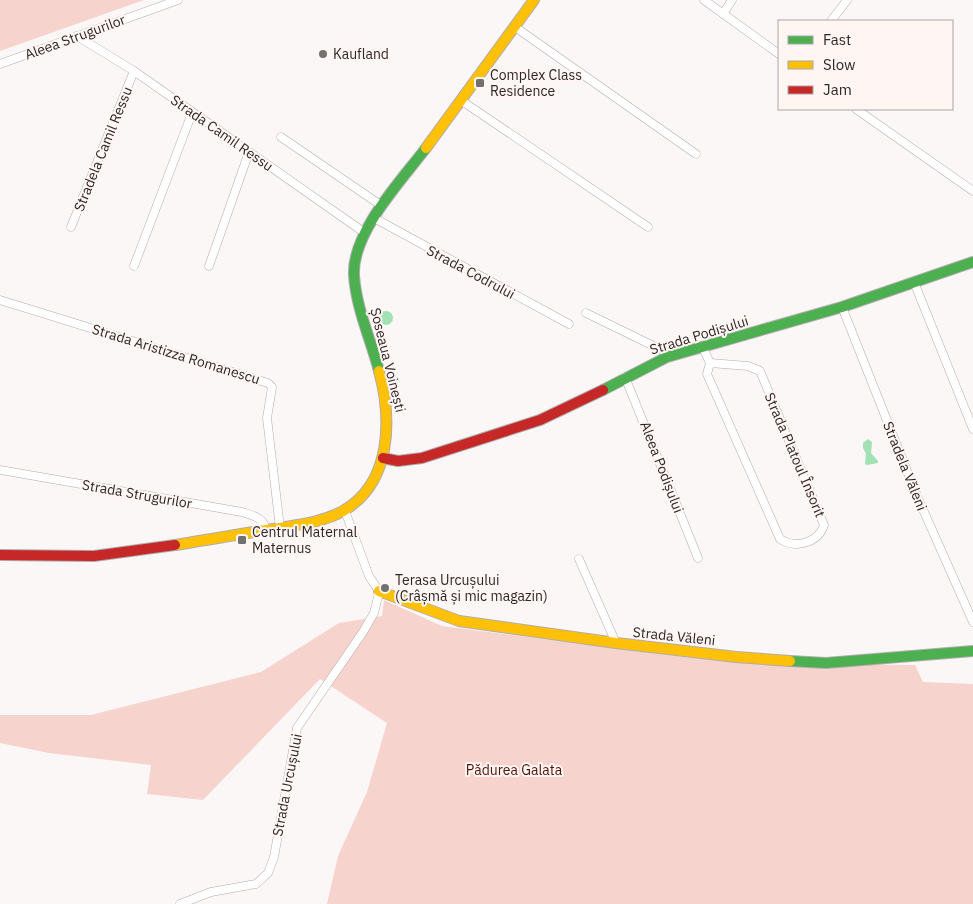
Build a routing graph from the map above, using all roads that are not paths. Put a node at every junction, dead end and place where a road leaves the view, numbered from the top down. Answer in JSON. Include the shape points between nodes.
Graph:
{"nodes":[{"id":1,"x":178,"y":0,"type":"edge"},
{"id":2,"x":534,"y":0,"type":"edge"},
{"id":3,"x":704,"y":0,"type":"edge"},
{"id":4,"x":732,"y":0,"type":"edge"},
{"id":5,"x":846,"y":0,"type":"edge"},
{"id":6,"x":723,"y":14,"type":"junction"},
{"id":7,"x":833,"y":20,"type":"edge"},
{"id":8,"x":515,"y":27,"type":"junction"},
{"id":9,"x":77,"y":36,"type":"junction"},
{"id":10,"x":778,"y":53,"type":"edge"},
{"id":11,"x":0,"y":64,"type":"edge"},
{"id":12,"x":134,"y":70,"type":"junction"},
{"id":13,"x":462,"y":101,"type":"junction"},
{"id":14,"x":857,"y":110,"type":"edge"},
{"id":15,"x":192,"y":112,"type":"junction"},
{"id":16,"x":280,"y":137,"type":"dead end"},
{"id":17,"x":249,"y":152,"type":"junction"},
{"id":18,"x":696,"y":154,"type":"dead end"},
{"id":19,"x":973,"y":191,"type":"edge"},
{"id":20,"x":382,"y":206,"type":"junction"},
{"id":21,"x":374,"y":218,"type":"junction"},
{"id":22,"x":71,"y":227,"type":"dead end"},
{"id":23,"x":648,"y":227,"type":"dead end"},
{"id":24,"x":365,"y":233,"type":"junction"},
{"id":25,"x":973,"y":262,"type":"edge"},
{"id":26,"x":134,"y":266,"type":"dead end"},
{"id":27,"x":209,"y":266,"type":"dead end"},
{"id":28,"x":914,"y":282,"type":"junction"},
{"id":29,"x":0,"y":300,"type":"edge"},
{"id":30,"x":842,"y":307,"type":"junction"},
{"id":31,"x":586,"y":313,"type":"dead end"},
{"id":32,"x":568,"y":324,"type":"dead end"},
{"id":33,"x":702,"y":346,"type":"junction"},
{"id":34,"x":667,"y":357,"type":"junction"},
{"id":35,"x":710,"y":363,"type":"junction"},
{"id":36,"x":625,"y":377,"type":"junction"},
{"id":37,"x":973,"y":429,"type":"edge"},
{"id":38,"x":383,"y":458,"type":"junction"},
{"id":39,"x":0,"y":470,"type":"edge"},
{"id":40,"x":345,"y":511,"type":"junction"},
{"id":41,"x":280,"y":528,"type":"junction"},
{"id":42,"x":266,"y":530,"type":"junction"},
{"id":43,"x":0,"y":555,"type":"edge"},
{"id":44,"x":698,"y":558,"type":"dead end"},
{"id":45,"x":579,"y":559,"type":"dead end"},
{"id":46,"x":379,"y":591,"type":"junction"},
{"id":47,"x":973,"y":622,"type":"edge"},
{"id":48,"x":616,"y":643,"type":"junction"},
{"id":49,"x":973,"y":651,"type":"edge"},
{"id":50,"x":180,"y":904,"type":"edge"}],
"edges":[{"from":1,"to":9,"type":"street","name":"Aleea Strugurilor"},
{"from":2,"to":8,"type":"street","name":"Șoseaua Voinești"},
{"from":3,"to":6,"type":"street"},
{"from":4,"to":6,"type":"street"},
{"from":5,"to":7,"type":"street"},
{"from":6,"to":10,"type":"street"},
{"from":8,"to":13,"type":"street","name":"Șoseaua Voinești"},
{"from":8,"to":18,"type":"street"},
{"from":9,"to":11,"type":"street","name":"Aleea Strugurilor"},
{"from":9,"to":12,"type":"street","name":"Strada Camil Ressu"},
{"from":12,"to":15,"type":"street","name":"Strada Camil Ressu"},
{"from":12,"to":22,"type":"street","name":"Stradela Camil Ressu"},
{"from":13,"to":20,"type":"street","name":"Șoseaua Voinești"},
{"from":13,"to":23,"type":"street"},
{"from":14,"to":19,"type":"street"},
{"from":15,"to":17,"type":"street","name":"Strada Camil Ressu"},
{"from":15,"to":26,"type":"street"},
{"from":16,"to":20,"type":"street"},
{"from":17,"to":24,"type":"street","name":"Strada Camil Ressu"},
{"from":17,"to":27,"type":"street"},
{"from":20,"to":21,"type":"street","name":"Șoseaua Voinești"},
{"from":21,"to":24,"type":"street","name":"Șoseaua Voinești"},
{"from":21,"to":32,"type":"street","name":"Strada Codrului"},
{"from":24,"to":38,"type":"street","name":"Șoseaua Voinești","via":[[355,259],[354,274],[359,304],[387,404],[389,431]]},
{"from":25,"to":28,"type":"street","name":"Strada Podișului"},
{"from":28,"to":30,"type":"street","name":"Strada Podișului"},
{"from":28,"to":37,"type":"street"},
{"from":29,"to":41,"type":"street","name":"Strada Aristizza Romanescu","via":[[268,383],[272,387],[267,418]]},
{"from":30,"to":33,"type":"street","name":"Strada Podișului"},
{"from":30,"to":47,"type":"street","name":"Stradela Văleni","via":[[917,496]]},
{"from":31,"to":34,"type":"street","via":[[664,351]]},
{"from":33,"to":34,"type":"street","name":"Strada Podișului"},
{"from":33,"to":35,"type":"street"},
{"from":34,"to":36,"type":"street","name":"Strada Podișului"},
{"from":35,"to":35,"type":"street","name":"Strada Platoul Însorit","via":[[707,374],[780,539],[797,545],[816,537],[824,525],[760,371],[748,366]]},
{"from":36,"to":38,"type":"street","name":"Strada Podișului","via":[[540,420],[406,462]]},
{"from":36,"to":44,"type":"street","name":"Aleea Podișului"},
{"from":38,"to":40,"type":"street","name":"Șoseaua Voinești","via":[[367,491]]},
{"from":39,"to":42,"type":"street","name":"Strada Strugurilor","via":[[242,512],[258,517]]},
{"from":40,"to":41,"type":"street","name":"Șoseaua Voinești","via":[[332,518]]},
{"from":40,"to":46,"type":"street","via":[[369,576]]},
{"from":41,"to":42,"type":"street","name":"Șoseaua Voinești"},
{"from":42,"to":43,"type":"street","name":"Șoseaua Voinești","via":[[119,554]]},
{"from":45,"to":48,"type":"street"},
{"from":46,"to":48,"type":"street","name":"Strada Văleni","via":[[459,620]]},
{"from":46,"to":50,"type":"street","name":"Strada Urcușului","via":[[374,613],[363,632],[297,728],[274,857],[268,873],[256,884],[211,892]]},
{"from":48,"to":49,"type":"street","name":"Strada Văleni","via":[[736,657],[826,663],[900,653]]}]}
